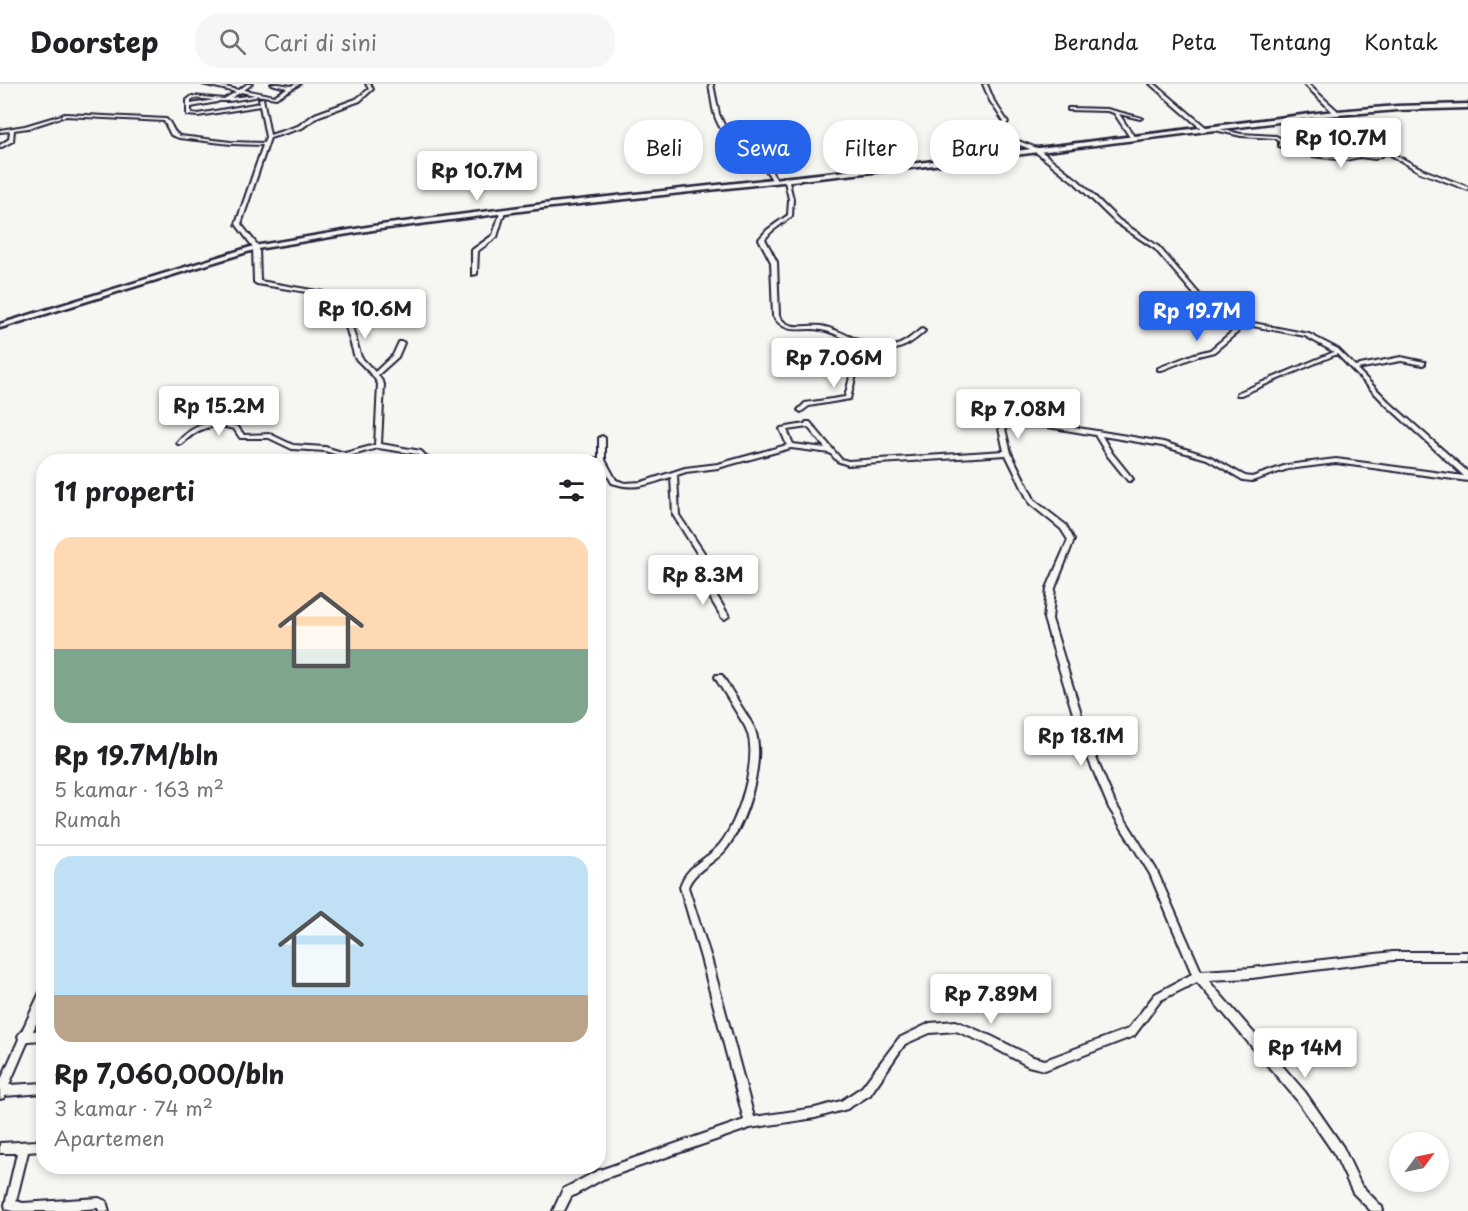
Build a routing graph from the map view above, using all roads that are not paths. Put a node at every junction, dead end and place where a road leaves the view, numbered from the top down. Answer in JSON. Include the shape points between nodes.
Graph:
{"nodes":[{"id":1,"x":204,"y":84,"type":"edge"},
{"id":2,"x":250,"y":84,"type":"edge"},
{"id":3,"x":273,"y":84,"type":"edge"},
{"id":4,"x":298,"y":84,"type":"edge"},
{"id":5,"x":368,"y":84,"type":"edge"},
{"id":6,"x":711,"y":84,"type":"edge"},
{"id":7,"x":985,"y":84,"type":"edge"},
{"id":8,"x":1152,"y":84,"type":"edge"},
{"id":9,"x":1306,"y":84,"type":"edge"},
{"id":10,"x":292,"y":88,"type":"junction"},
{"id":11,"x":240,"y":91,"type":"junction"},
{"id":12,"x":260,"y":95,"type":"junction"},
{"id":13,"x":225,"y":100,"type":"junction"},
{"id":14,"x":262,"y":104,"type":"junction"},
{"id":15,"x":189,"y":106,"type":"junction"},
{"id":16,"x":1468,"y":106,"type":"edge"},
{"id":17,"x":1070,"y":109,"type":"dead end"},
{"id":18,"x":1116,"y":113,"type":"junction"},
{"id":19,"x":1337,"y":113,"type":"junction"},
{"id":20,"x":1140,"y":118,"type":"dead end"},
{"id":21,"x":12,"y":129,"type":"junction"},
{"id":22,"x":1217,"y":129,"type":"junction"},
{"id":23,"x":1206,"y":130,"type":"junction"},
{"id":24,"x":0,"y":131,"type":"edge"},
{"id":25,"x":268,"y":137,"type":"junction"},
{"id":26,"x":1133,"y":138,"type":"junction"},
{"id":27,"x":265,"y":144,"type":"junction"},
{"id":28,"x":0,"y":147,"type":"edge"},
{"id":29,"x":1035,"y":149,"type":"junction"},
{"id":30,"x":786,"y":178,"type":"junction"},
{"id":31,"x":774,"y":179,"type":"junction"},
{"id":32,"x":1468,"y":189,"type":"edge"},
{"id":33,"x":504,"y":211,"type":"junction"},
{"id":34,"x":256,"y":247,"type":"junction"},
{"id":35,"x":474,"y":274,"type":"dead end"},
{"id":36,"x":1240,"y":322,"type":"junction"},
{"id":37,"x":0,"y":326,"type":"edge"},
{"id":38,"x":922,"y":332,"type":"dead end"},
{"id":39,"x":401,"y":343,"type":"dead end"},
{"id":40,"x":860,"y":343,"type":"junction"},
{"id":41,"x":1338,"y":352,"type":"junction"},
{"id":42,"x":1423,"y":363,"type":"dead end"},
{"id":43,"x":1353,"y":368,"type":"junction"},
{"id":44,"x":1160,"y":369,"type":"dead end"},
{"id":45,"x":375,"y":375,"type":"junction"},
{"id":46,"x":1239,"y":394,"type":"dead end"},
{"id":47,"x":801,"y":410,"type":"dead end"},
{"id":48,"x":1098,"y":434,"type":"junction"},
{"id":49,"x":602,"y":438,"type":"dead end"},
{"id":50,"x":180,"y":443,"type":"dead end"},
{"id":51,"x":378,"y":446,"type":"junction"},
{"id":52,"x":791,"y":446,"type":"junction"},
{"id":53,"x":833,"y":453,"type":"junction"},
{"id":54,"x":1008,"y":453,"type":"junction"},
{"id":55,"x":342,"y":454,"type":"edge"},
{"id":56,"x":349,"y":454,"type":"edge"},
{"id":57,"x":421,"y":454,"type":"edge"},
{"id":58,"x":596,"y":454,"type":"edge"},
{"id":59,"x":606,"y":473,"type":"edge"},
{"id":60,"x":674,"y":474,"type":"junction"},
{"id":61,"x":1468,"y":477,"type":"edge"},
{"id":62,"x":1130,"y":479,"type":"dead end"},
{"id":63,"x":724,"y":616,"type":"dead end"},
{"id":64,"x":719,"y":677,"type":"dead end"},
{"id":65,"x":1468,"y":956,"type":"edge"},
{"id":66,"x":1198,"y":976,"type":"junction"},
{"id":67,"x":36,"y":1009,"type":"edge"},
{"id":68,"x":36,"y":1035,"type":"edge"},
{"id":69,"x":23,"y":1036,"type":"junction"},
{"id":70,"x":36,"y":1089,"type":"edge"},
{"id":71,"x":1,"y":1092,"type":"edge"},
{"id":72,"x":750,"y":1123,"type":"junction"},
{"id":73,"x":36,"y":1144,"type":"edge"},
{"id":74,"x":24,"y":1147,"type":"junction"},
{"id":75,"x":0,"y":1148,"type":"edge"},
{"id":76,"x":605,"y":1174,"type":"edge"},
{"id":77,"x":606,"y":1174,"type":"edge"},
{"id":78,"x":104,"y":1211,"type":"edge"},
{"id":79,"x":558,"y":1211,"type":"edge"},
{"id":80,"x":1378,"y":1211,"type":"edge"}],
"edges":[{"from":1,"to":11,"type":"street"},
{"from":2,"to":11,"type":"street"},
{"from":3,"to":10,"type":"street"},
{"from":4,"to":10,"type":"street"},
{"from":5,"to":25,"type":"street","via":[[371,89],[358,100]]},
{"from":6,"to":31,"type":"street","via":[[724,130]]},
{"from":7,"to":29,"type":"street","via":[[1006,122],[998,132]]},
{"from":8,"to":23,"type":"street"},
{"from":9,"to":19,"type":"street"},
{"from":10,"to":12,"type":"street","via":[[277,96]]},
{"from":11,"to":12,"type":"street"},
{"from":11,"to":13,"type":"street"},
{"from":12,"to":13,"type":"street"},
{"from":12,"to":14,"type":"street"},
{"from":13,"to":15,"type":"street"},
{"from":13,"to":15,"type":"street","via":[[194,97]]},
{"from":14,"to":15,"type":"street","via":[[195,116],[189,114]]},
{"from":14,"to":25,"type":"street"},
{"from":16,"to":19,"type":"street"},
{"from":17,"to":18,"type":"street"},
{"from":18,"to":20,"type":"street"},
{"from":18,"to":26,"type":"street"},
{"from":19,"to":22,"type":"street"},
{"from":21,"to":24,"type":"street"},
{"from":21,"to":27,"type":"street","via":[[65,115],[164,120],[179,137]]},
{"from":21,"to":28,"type":"street","via":[[11,140]]},
{"from":22,"to":23,"type":"street"},
{"from":22,"to":32,"type":"street","via":[[1276,137],[1281,145],[1305,154],[1345,159],[1390,153]]},
{"from":23,"to":26,"type":"street"},
{"from":25,"to":27,"type":"street"},
{"from":26,"to":29,"type":"street"},
{"from":27,"to":34,"type":"street","via":[[238,224]]},
{"from":29,"to":30,"type":"street"},
{"from":29,"to":36,"type":"street","via":[[1117,221],[1157,248],[1212,312]]},
{"from":30,"to":31,"type":"street"},
{"from":30,"to":40,"type":"street","via":[[790,216],[762,239],[774,262],[777,318],[786,327],[822,328]]},
{"from":31,"to":33,"type":"street"},
{"from":33,"to":34,"type":"street"},
{"from":33,"to":35,"type":"street","via":[[493,239],[475,250]]},
{"from":34,"to":37,"type":"street"},
{"from":34,"to":45,"type":"street","via":[[257,282],[325,295],[347,320],[358,358]]},
{"from":36,"to":41,"type":"street","via":[[1307,335]]},
{"from":36,"to":44,"type":"street","via":[[1212,351]]},
{"from":38,"to":40,"type":"street","via":[[888,349]]},
{"from":39,"to":45,"type":"street","via":[[396,356]]},
{"from":40,"to":47,"type":"street","via":[[848,398],[807,404]]},
{"from":41,"to":43,"type":"street"},
{"from":41,"to":46,"type":"street"},
{"from":42,"to":43,"type":"street","via":[[1401,359]]},
{"from":43,"to":61,"type":"street"},
{"from":45,"to":51,"type":"street","via":[[381,384]]},
{"from":48,"to":54,"type":"street","via":[[1048,425],[1008,424],[1002,429]]},
{"from":48,"to":61,"type":"street","via":[[1193,453],[1243,478],[1336,461]]},
{"from":48,"to":62,"type":"street"},
{"from":49,"to":58,"type":"street"},
{"from":50,"to":55,"type":"street","via":[[193,429],[218,425],[236,428],[242,437],[270,436],[292,447]]},
{"from":51,"to":56,"type":"street"},
{"from":51,"to":57,"type":"street"},
{"from":52,"to":53,"type":"street"},
{"from":52,"to":53,"type":"street","via":[[783,429],[809,424]]},
{"from":52,"to":60,"type":"street"},
{"from":53,"to":54,"type":"street","via":[[848,463]]},
{"from":54,"to":66,"type":"street","via":[[1032,502],[1069,534],[1070,546],[1051,588],[1048,619],[1057,654],[1087,746],[1112,806],[1153,872]]},
{"from":59,"to":60,"type":"street","via":[[625,485]]},
{"from":60,"to":63,"type":"street","via":[[676,515],[711,569],[714,600]]},
{"from":64,"to":72,"type":"street","via":[[753,737],[752,769],[738,822],[723,848],[688,878],[684,887]]},
{"from":65,"to":66,"type":"street","via":[[1393,956]]},
{"from":66,"to":72,"type":"street","via":[[1158,997],[1131,1033],[1045,1065],[956,1026],[930,1028],[902,1041],[866,1091],[843,1105]]},
{"from":66,"to":80,"type":"street","via":[[1301,1096],[1330,1137],[1357,1189]]},
{"from":67,"to":69,"type":"street"},
{"from":68,"to":69,"type":"street"},
{"from":69,"to":71,"type":"street"},
{"from":70,"to":71,"type":"street"},
{"from":72,"to":77,"type":"street"},
{"from":73,"to":74,"type":"street"},
{"from":74,"to":75,"type":"street"},
{"from":74,"to":78,"type":"street","via":[[10,1205],[17,1208],[99,1203]]},
{"from":76,"to":79,"type":"street","via":[[567,1193]]}]}
